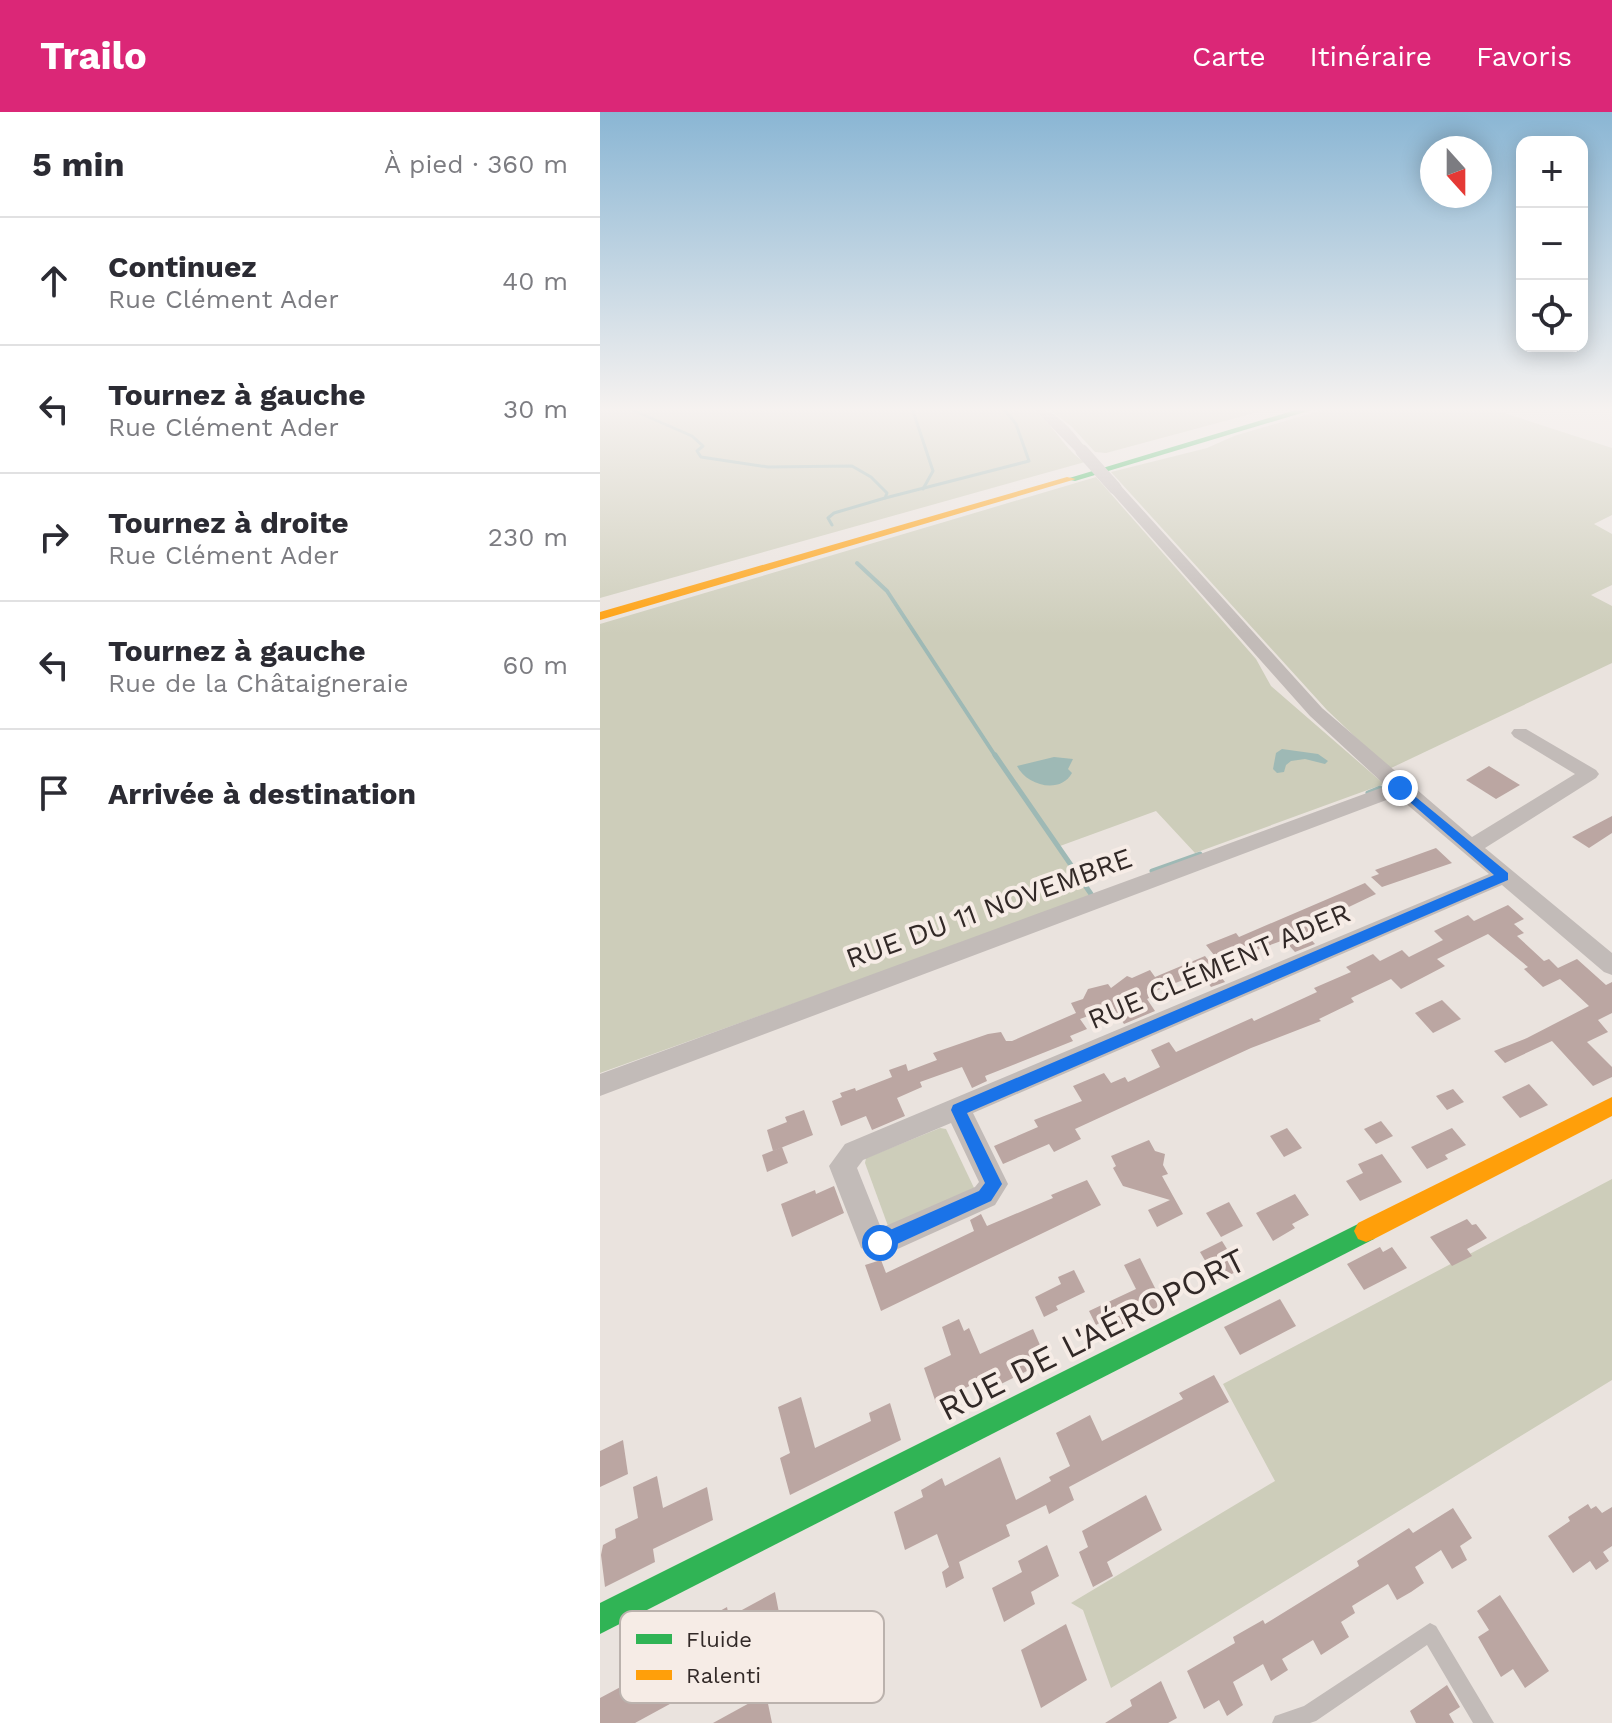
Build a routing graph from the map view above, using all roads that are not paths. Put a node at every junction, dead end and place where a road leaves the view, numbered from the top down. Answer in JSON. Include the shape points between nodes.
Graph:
{"nodes":[{"id":1,"x":1028,"y":483,"type":"edge"},
{"id":2,"x":1056,"y":483,"type":"edge"},
{"id":3,"x":1111,"y":483,"type":"edge"},
{"id":4,"x":600,"y":606,"type":"edge"},
{"id":5,"x":600,"y":616,"type":"edge"},
{"id":6,"x":1520,"y":733,"type":"dead end"},
{"id":7,"x":1400,"y":788,"type":"junction"},
{"id":8,"x":1470,"y":848,"type":"junction"},
{"id":9,"x":1504,"y":876,"type":"junction"},
{"id":10,"x":1612,"y":966,"type":"edge"},
{"id":11,"x":600,"y":1085,"type":"edge"},
{"id":12,"x":1612,"y":1106,"type":"edge"},
{"id":13,"x":958,"y":1110,"type":"junction"},
{"id":14,"x":600,"y":1619,"type":"edge"},
{"id":15,"x":1282,"y":1723,"type":"edge"},
{"id":16,"x":1484,"y":1723,"type":"edge"}],
"edges":[{"from":1,"to":4,"type":"main road"},
{"from":2,"to":5,"type":"main road"},
{"from":3,"to":7,"type":"street","bridge":true,"via":[[1316,712]]},
{"from":6,"to":8,"type":"street","via":[[1589,774]]},
{"from":7,"to":8,"type":"street"},
{"from":7,"to":11,"type":"street","name":"RUE DU 11 NOVEMBRE"},
{"from":8,"to":9,"type":"street"},
{"from":9,"to":10,"type":"street"},
{"from":9,"to":13,"type":"street","name":"RUE CLÉMENT ADER"},
{"from":12,"to":14,"type":"main road","name":"RUE DE L'AÉROPORT"},
{"from":13,"to":13,"type":"street","name":"RUE CLÉMENT ADER","via":[[854,1152],[843,1166],[871,1238],[880,1243],[985,1196],[994,1184]]},
{"from":15,"to":16,"type":"lane","via":[[1309,1714],[1430,1632]]}]}
